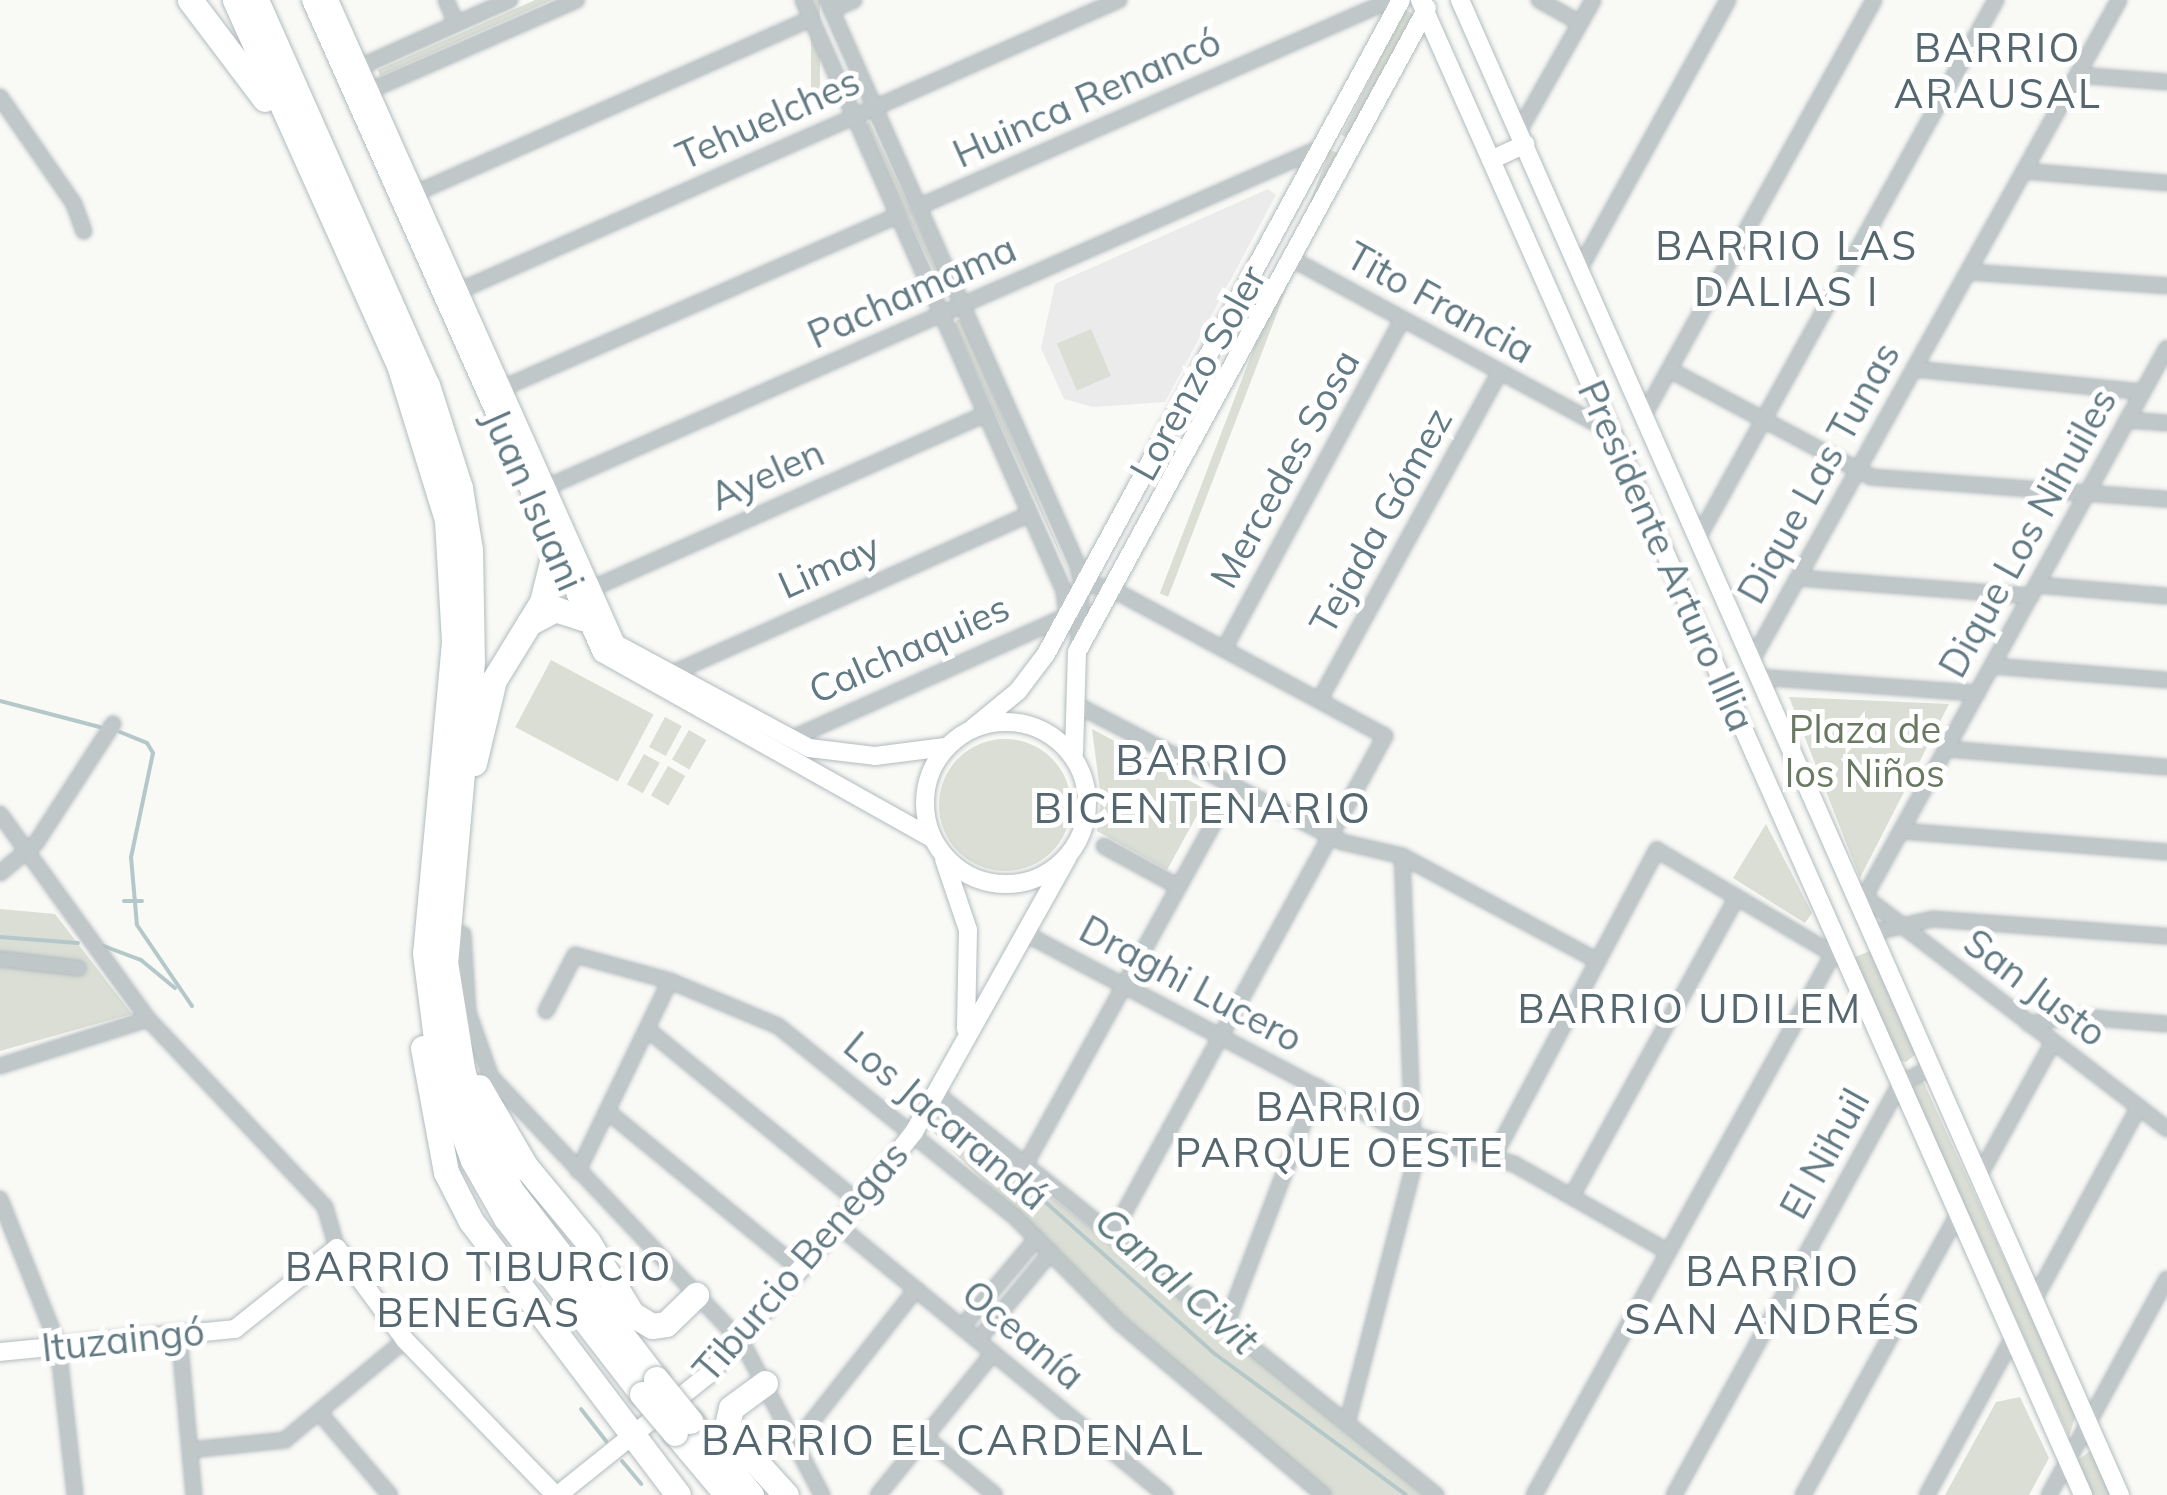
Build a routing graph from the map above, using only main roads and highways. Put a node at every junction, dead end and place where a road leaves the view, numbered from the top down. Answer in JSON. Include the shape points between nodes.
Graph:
{"nodes":[{"id":1,"x":190,"y":0,"type":"edge"},
{"id":2,"x":236,"y":0,"type":"edge"},
{"id":3,"x":256,"y":0,"type":"edge"},
{"id":4,"x":330,"y":212,"type":"junction"},
{"id":5,"x":557,"y":538,"type":"road end"},
{"id":6,"x":583,"y":602,"type":"road end"},
{"id":7,"x":525,"y":626,"type":"junction"},
{"id":8,"x":454,"y":840,"type":"junction"},
{"id":9,"x":440,"y":874,"type":"junction"},
{"id":10,"x":445,"y":929,"type":"junction"},
{"id":11,"x":425,"y":953,"type":"junction"},
{"id":12,"x":449,"y":1013,"type":"junction"},
{"id":13,"x":696,"y":1295,"type":"road end"},
{"id":14,"x":765,"y":1383,"type":"road end"},
{"id":15,"x":649,"y":1386,"type":"junction"},
{"id":16,"x":682,"y":1427,"type":"junction"},
{"id":17,"x":678,"y":1495,"type":"edge"},
{"id":18,"x":727,"y":1495,"type":"edge"},
{"id":19,"x":751,"y":1495,"type":"edge"},
{"id":20,"x":786,"y":1495,"type":"edge"}],
"edges":[{"from":1,"to":4,"type":"highway","via":[[241,60]]},
{"from":2,"to":4,"type":"highway"},
{"from":3,"to":8,"type":"highway","via":[[427,385],[460,488],[473,606]]},
{"from":4,"to":9,"type":"highway","via":[[418,414],[447,520],[454,642]]},
{"from":5,"to":7,"type":"highway","via":[[542,602]]},
{"from":6,"to":7,"type":"highway","via":[[555,608]]},
{"from":7,"to":8,"type":"highway","via":[[494,680]]},
{"from":8,"to":9,"type":"highway"},
{"from":9,"to":10,"type":"highway"},
{"from":10,"to":11,"type":"highway"},
{"from":10,"to":12,"type":"highway"},
{"from":11,"to":15,"type":"highway","via":[[440,1070],[473,1160],[542,1268]]},
{"from":11,"to":17,"type":"highway","via":[[426,1084],[446,1172],[492,1253]]},
{"from":12,"to":13,"type":"highway","via":[[482,1094],[526,1168],[588,1242],[632,1314],[652,1326],[666,1324]]},
{"from":12,"to":15,"type":"highway","via":[[474,1109],[510,1189]]},
{"from":14,"to":20,"type":"highway","via":[[731,1408],[726,1429]]},
{"from":15,"to":16,"type":"highway","bridge":true},
{"from":16,"to":18,"type":"highway"},
{"from":16,"to":19,"type":"highway"}]}
